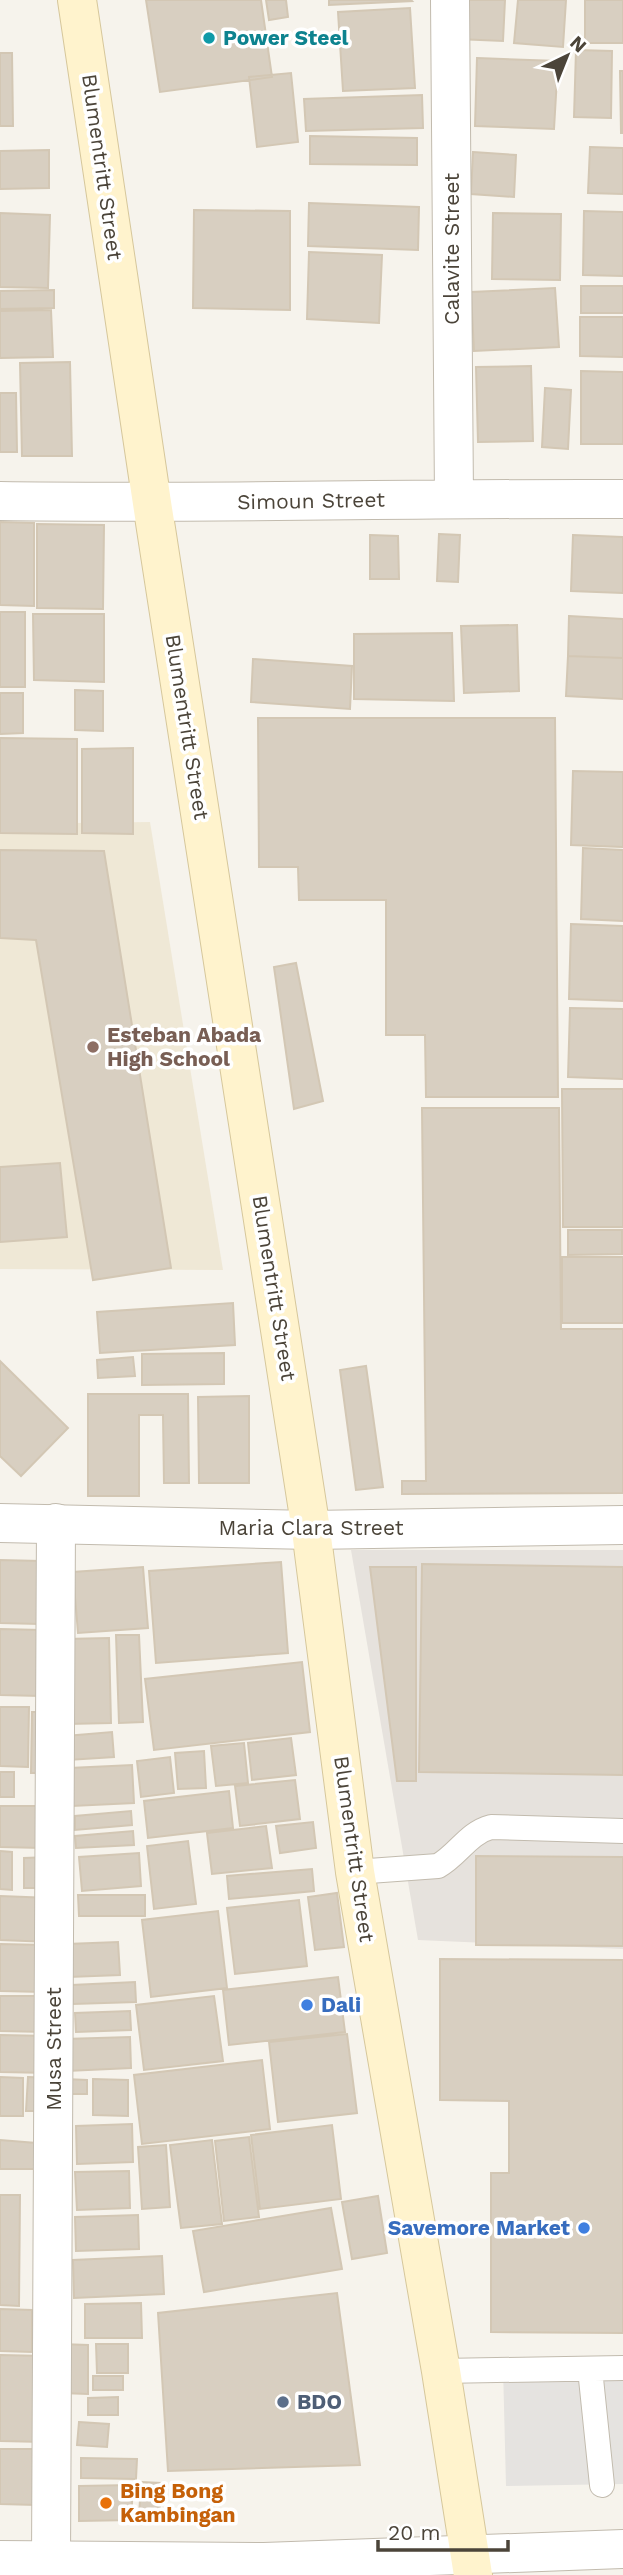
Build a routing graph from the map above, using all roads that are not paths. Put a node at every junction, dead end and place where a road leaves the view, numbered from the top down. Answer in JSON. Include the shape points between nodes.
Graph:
{"nodes":[{"id":1,"x":77,"y":0,"type":"edge"},
{"id":2,"x":450,"y":0,"type":"edge"},
{"id":3,"x":454,"y":498,"type":"junction"},
{"id":4,"x":623,"y":499,"type":"edge"},
{"id":5,"x":0,"y":501,"type":"edge"},
{"id":6,"x":152,"y":503,"type":"junction"},
{"id":7,"x":0,"y":1523,"type":"edge"},
{"id":8,"x":56,"y":1523,"type":"junction"},
{"id":9,"x":623,"y":1525,"type":"edge"},
{"id":10,"x":311,"y":1530,"type":"junction"},
{"id":11,"x":623,"y":1831,"type":"edge"},
{"id":12,"x":355,"y":1872,"type":"junction"},
{"id":13,"x":623,"y":2368,"type":"edge"},
{"id":14,"x":590,"y":2369,"type":"junction"},
{"id":15,"x":441,"y":2371,"type":"junction"},
{"id":16,"x":602,"y":2485,"type":"dead end"},
{"id":17,"x":623,"y":2549,"type":"edge"},
{"id":18,"x":0,"y":2560,"type":"edge"},
{"id":19,"x":471,"y":2565,"type":"edge"},
{"id":20,"x":51,"y":2567,"type":"edge"}],
"edges":[{"from":1,"to":6,"type":"main road","name":"Blumentritt Street"},
{"from":2,"to":3,"type":"street","name":"Calavite Street"},
{"from":3,"to":4,"type":"street","name":"Simoun Street"},
{"from":3,"to":6,"type":"street","name":"Simoun Street"},
{"from":5,"to":6,"type":"street","name":"Simoun Street"},
{"from":6,"to":10,"type":"main road","name":"Blumentritt Street"},
{"from":7,"to":8,"type":"street","name":"Maria Clara Street"},
{"from":8,"to":10,"type":"street","name":"Maria Clara Street"},
{"from":8,"to":20,"type":"street","name":"Musa Street"},
{"from":9,"to":10,"type":"street","name":"Maria Clara Street"},
{"from":10,"to":12,"type":"main road","name":"Blumentritt Street"},
{"from":11,"to":12,"type":"lane","via":[[491,1828],[478,1830],[438,1867]]},
{"from":12,"to":15,"type":"main road","name":"Blumentritt Street"},
{"from":13,"to":14,"type":"lane"},
{"from":14,"to":15,"type":"lane"},
{"from":14,"to":16,"type":"lane"},
{"from":15,"to":19,"type":"main road","name":"Blumentritt Street"},
{"from":17,"to":19,"type":"street"},
{"from":18,"to":20,"type":"street"},
{"from":19,"to":20,"type":"street","via":[[264,2561]]}]}
